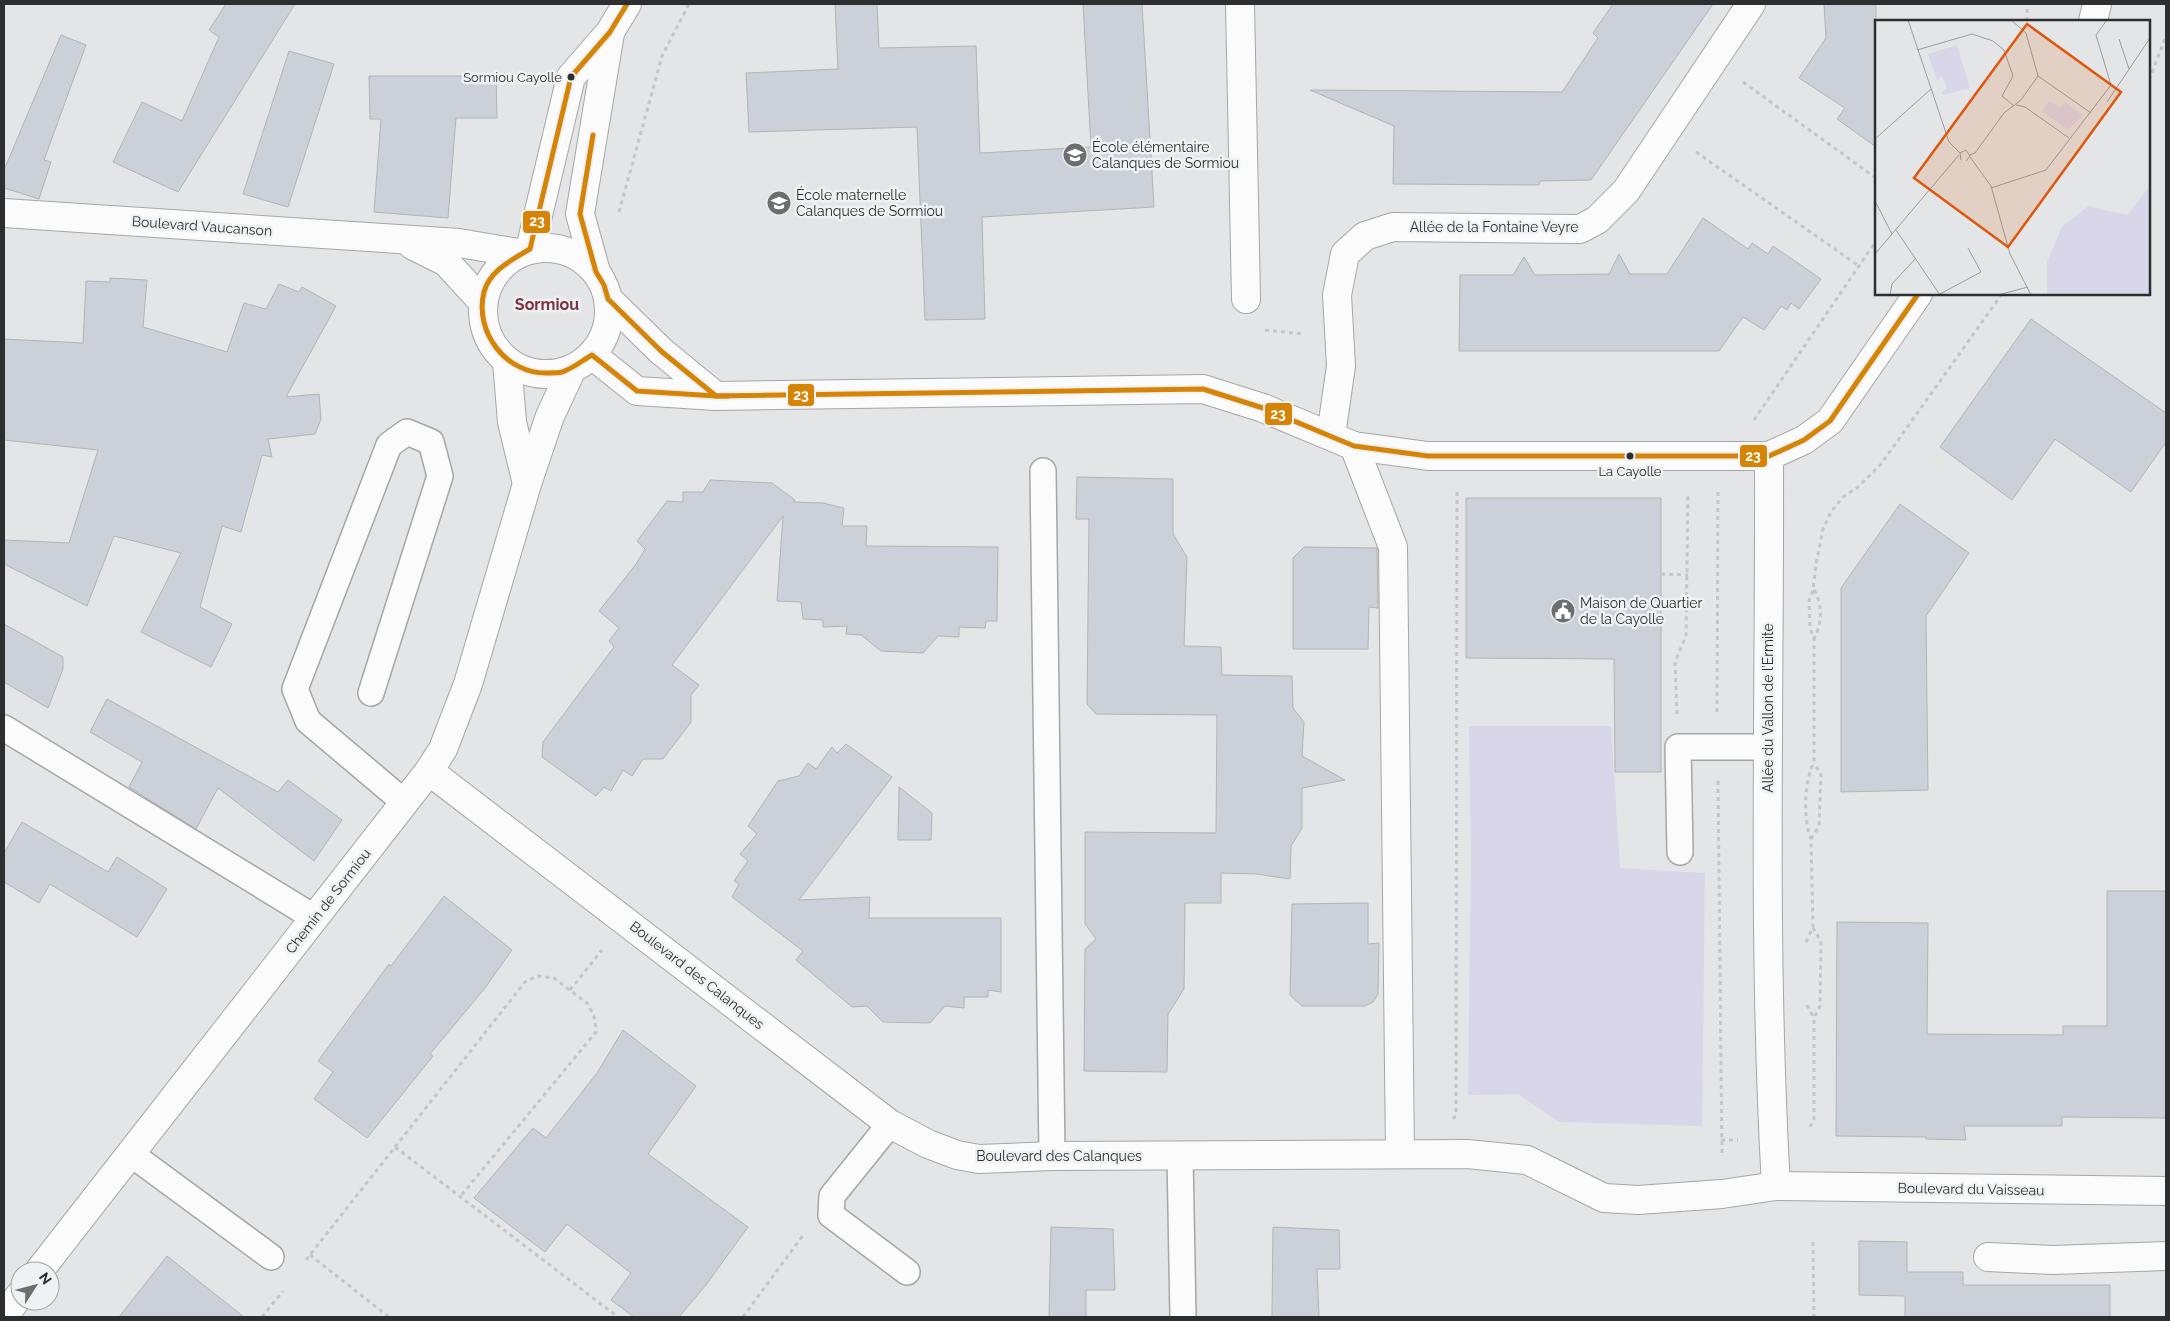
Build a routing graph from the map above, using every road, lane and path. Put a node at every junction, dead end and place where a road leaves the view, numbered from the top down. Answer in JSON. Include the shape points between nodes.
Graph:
{"nodes":[{"id":1,"x":627,"y":4,"type":"edge"},
{"id":2,"x":689,"y":4,"type":"edge"},
{"id":3,"x":1240,"y":4,"type":"edge"},
{"id":4,"x":1751,"y":4,"type":"edge"},
{"id":5,"x":2027,"y":4,"type":"edge"},
{"id":6,"x":2097,"y":4,"type":"edge"},
{"id":7,"x":2027,"y":20,"type":"edge"},
{"id":8,"x":2093,"y":20,"type":"edge"},
{"id":9,"x":610,"y":32,"type":"junction"},
{"id":10,"x":2166,"y":36,"type":"edge"},
{"id":11,"x":2150,"y":77,"type":"edge"},
{"id":12,"x":1765,"y":98,"type":"dead end"},
{"id":13,"x":1666,"y":131,"type":"junction"},
{"id":14,"x":1875,"y":177,"type":"edge"},
{"id":15,"x":4,"y":213,"type":"edge"},
{"id":16,"x":618,"y":216,"type":"dead end"},
{"id":17,"x":400,"y":239,"type":"junction"},
{"id":18,"x":1875,"y":242,"type":"edge"},
{"id":19,"x":524,"y":251,"type":"junction"},
{"id":20,"x":1859,"y":266,"type":"junction"},
{"id":21,"x":596,"y":272,"type":"junction"},
{"id":22,"x":1917,"y":295,"type":"edge"},
{"id":23,"x":2001,"y":295,"type":"edge"},
{"id":24,"x":608,"y":299,"type":"junction"},
{"id":25,"x":1246,"y":299,"type":"joint"},
{"id":26,"x":482,"y":301,"type":"junction"},
{"id":27,"x":1338,"y":338,"type":"junction"},
{"id":28,"x":507,"y":362,"type":"junction"},
{"id":29,"x":582,"y":362,"type":"junction"},
{"id":30,"x":716,"y":396,"type":"junction"},
{"id":31,"x":1752,"y":423,"type":"dead end"},
{"id":32,"x":1343,"y":441,"type":"junction"},
{"id":33,"x":1457,"y":455,"type":"junction"},
{"id":34,"x":1719,"y":456,"type":"junction"},
{"id":35,"x":1769,"y":456,"type":"junction"},
{"id":36,"x":1042,"y":471,"type":"dead end"},
{"id":37,"x":527,"y":484,"type":"junction"},
{"id":38,"x":1688,"y":498,"type":"dead end"},
{"id":39,"x":1661,"y":574,"type":"dead end"},
{"id":40,"x":1688,"y":575,"type":"junction"},
{"id":41,"x":1813,"y":590,"type":"junction"},
{"id":42,"x":1814,"y":639,"type":"junction"},
{"id":43,"x":371,"y":693,"type":"dead end"},
{"id":44,"x":4,"y":728,"type":"edge"},
{"id":45,"x":1678,"y":747,"type":"junction"},
{"id":46,"x":1717,"y":747,"type":"junction"},
{"id":47,"x":1767,"y":747,"type":"junction"},
{"id":48,"x":1814,"y":762,"type":"junction"},
{"id":49,"x":428,"y":771,"type":"junction"},
{"id":50,"x":404,"y":802,"type":"junction"},
{"id":51,"x":1811,"y":839,"type":"junction"},
{"id":52,"x":1680,"y":852,"type":"dead end"},
{"id":53,"x":315,"y":918,"type":"junction"},
{"id":54,"x":626,"y":920,"type":"junction"},
{"id":55,"x":570,"y":990,"type":"junction"},
{"id":56,"x":1451,"y":1122,"type":"dead end"},
{"id":57,"x":890,"y":1124,"type":"junction"},
{"id":58,"x":1807,"y":1135,"type":"dead end"},
{"id":59,"x":395,"y":1147,"type":"junction"},
{"id":60,"x":131,"y":1154,"type":"junction"},
{"id":61,"x":1400,"y":1154,"type":"junction"},
{"id":62,"x":1052,"y":1156,"type":"junction"},
{"id":63,"x":1180,"y":1156,"type":"junction"},
{"id":64,"x":1722,"y":1166,"type":"dead end"},
{"id":65,"x":1776,"y":1186,"type":"junction"},
{"id":66,"x":2166,"y":1191,"type":"edge"},
{"id":67,"x":832,"y":1196,"type":"junction"},
{"id":68,"x":460,"y":1197,"type":"junction"},
{"id":69,"x":1813,"y":1242,"type":"dead end"},
{"id":70,"x":310,"y":1255,"type":"junction"},
{"id":71,"x":2166,"y":1256,"type":"edge"},
{"id":72,"x":271,"y":1257,"type":"dead end"},
{"id":73,"x":1988,"y":1257,"type":"dead end"},
{"id":74,"x":47,"y":1261,"type":"edge"},
{"id":75,"x":305,"y":1262,"type":"dead end"},
{"id":76,"x":907,"y":1272,"type":"dead end"},
{"id":77,"x":284,"y":1290,"type":"dead end"},
{"id":78,"x":262,"y":1317,"type":"edge"},
{"id":79,"x":389,"y":1317,"type":"edge"},
{"id":80,"x":618,"y":1317,"type":"edge"},
{"id":81,"x":743,"y":1317,"type":"edge"},
{"id":82,"x":1183,"y":1317,"type":"edge"},
{"id":83,"x":1814,"y":1317,"type":"edge"}],
"edges":[{"from":1,"to":9,"type":"street"},
{"from":2,"to":16,"type":"path","via":[[662,56]]},
{"from":3,"to":25,"type":"street"},
{"from":4,"to":13,"type":"street","name":"Allée de la Fontaine Veyre"},
{"from":5,"to":7,"type":"path"},
{"from":6,"to":8,"type":"street"},
{"from":9,"to":19,"type":"street","via":[[572,77]]},
{"from":9,"to":21,"type":"street","via":[[580,214]]},
{"from":10,"to":11,"type":"path"},
{"from":12,"to":14,"type":"path"},
{"from":13,"to":20,"type":"path"},
{"from":13,"to":27,"type":"street","name":"Allée de la Fontaine Veyre","via":[[1626,191],[1597,220],[1580,229],[1392,227],[1365,236],[1345,254],[1337,295]]},
{"from":15,"to":17,"type":"street","name":"Boulevard Vaucanson"},
{"from":17,"to":19,"type":"street","name":"Boulevard Vaucanson"},
{"from":17,"to":26,"type":"street","name":"Boulevard Vaucanson","via":[[446,262]]},
{"from":18,"to":20,"type":"path"},
{"from":19,"to":21,"type":"street","via":[[548,247],[567,251],[583,259]]},
{"from":19,"to":26,"type":"street","via":[[501,265],[489,282]]},
{"from":20,"to":31,"type":"path"},
{"from":21,"to":24,"type":"street"},
{"from":22,"to":35,"type":"street","via":[[1830,421],[1804,440]]},
{"from":23,"to":41,"type":"path","via":[[1881,464],[1843,497],[1831,512],[1823,529]]},
{"from":24,"to":29,"type":"street","via":[[609,319],[603,338]]},
{"from":24,"to":30,"type":"street","via":[[661,351]]},
{"from":25,"to":27,"type":"path","via":[[1246,328]]},
{"from":26,"to":28,"type":"street","via":[[486,335]]},
{"from":27,"to":32,"type":"street","name":"Allée de la Fontaine Veyre"},
{"from":28,"to":29,"type":"street","via":[[539,374],[556,374]]},
{"from":28,"to":37,"type":"street","via":[[512,422]]},
{"from":29,"to":30,"type":"street","via":[[637,391]]},
{"from":29,"to":37,"type":"street","name":"Chemin de Sormiou","via":[[550,416]]},
{"from":30,"to":32,"type":"street","via":[[1203,389],[1263,408]]},
{"from":32,"to":33,"type":"street","via":[[1428,456]]},
{"from":32,"to":61,"type":"street","via":[[1393,547]]},
{"from":33,"to":34,"type":"street"},
{"from":33,"to":56,"type":"path","via":[[1456,1115]]},
{"from":34,"to":35,"type":"street"},
{"from":34,"to":46,"type":"path"},
{"from":35,"to":47,"type":"street","name":"Allée du Vallon de l’Ermite"},
{"from":36,"to":62,"type":"lane"},
{"from":37,"to":49,"type":"street","name":"Chemin de Sormiou","via":[[468,684],[446,742]]},
{"from":38,"to":40,"type":"path"},
{"from":39,"to":40,"type":"path"},
{"from":40,"to":45,"type":"path","via":[[1686,635],[1676,662]]},
{"from":41,"to":42,"type":"path","via":[[1809,600],[1810,628]]},
{"from":41,"to":42,"type":"path","via":[[1820,601],[1820,628]]},
{"from":42,"to":48,"type":"path"},
{"from":43,"to":50,"type":"lane","via":[[440,476],[431,442],[407,432],[389,446],[295,689],[308,721]]},
{"from":44,"to":53,"type":"lane"},
{"from":45,"to":46,"type":"lane"},
{"from":45,"to":52,"type":"lane"},
{"from":46,"to":47,"type":"lane"},
{"from":46,"to":64,"type":"path"},
{"from":47,"to":65,"type":"street","name":"Allée du Vallon de l’Ermite","via":[[1772,1115]]},
{"from":48,"to":51,"type":"path","via":[[1808,775],[1806,829]]},
{"from":48,"to":51,"type":"path","via":[[1821,776],[1818,826]]},
{"from":49,"to":50,"type":"street","name":"Chemin de Sormiou"},
{"from":49,"to":54,"type":"street","name":"Boulevard des Calanques"},
{"from":50,"to":53,"type":"street","name":"Chemin de Sormiou"},
{"from":51,"to":58,"type":"path","via":[[1813,927],[1821,941],[1820,1006],[1814,1018],[1814,1119]]},
{"from":53,"to":60,"type":"street","name":"Chemin de Sormiou"},
{"from":54,"to":55,"type":"path"},
{"from":54,"to":57,"type":"street","name":"Boulevard des Calanques"},
{"from":55,"to":59,"type":"path","via":[[554,978],[537,976],[525,982]]},
{"from":55,"to":68,"type":"path","via":[[588,1004],[595,1019],[596,1032]]},
{"from":57,"to":62,"type":"street","name":"Boulevard des Calanques","via":[[928,1144],[971,1158]]},
{"from":57,"to":67,"type":"lane"},
{"from":59,"to":68,"type":"path"},
{"from":59,"to":70,"type":"path"},
{"from":60,"to":72,"type":"lane"},
{"from":60,"to":74,"type":"street","name":"Chemin de Sormiou"},
{"from":61,"to":63,"type":"street","name":"Boulevard des Calanques"},
{"from":61,"to":65,"type":"street","name":"Boulevard des Calanques","via":[[1467,1154],[1527,1160],[1604,1198],[1638,1200],[1722,1194]]},
{"from":62,"to":63,"type":"street","name":"Boulevard des Calanques"},
{"from":63,"to":82,"type":"lane"},
{"from":65,"to":66,"type":"street","name":"Boulevard du Vaisseau"},
{"from":67,"to":76,"type":"lane","via":[[831,1215]]},
{"from":67,"to":81,"type":"path"},
{"from":68,"to":80,"type":"path"},
{"from":69,"to":83,"type":"path"},
{"from":70,"to":75,"type":"path"},
{"from":70,"to":79,"type":"path"},
{"from":71,"to":73,"type":"street","via":[[2053,1260]]},
{"from":77,"to":78,"type":"path"}]}
